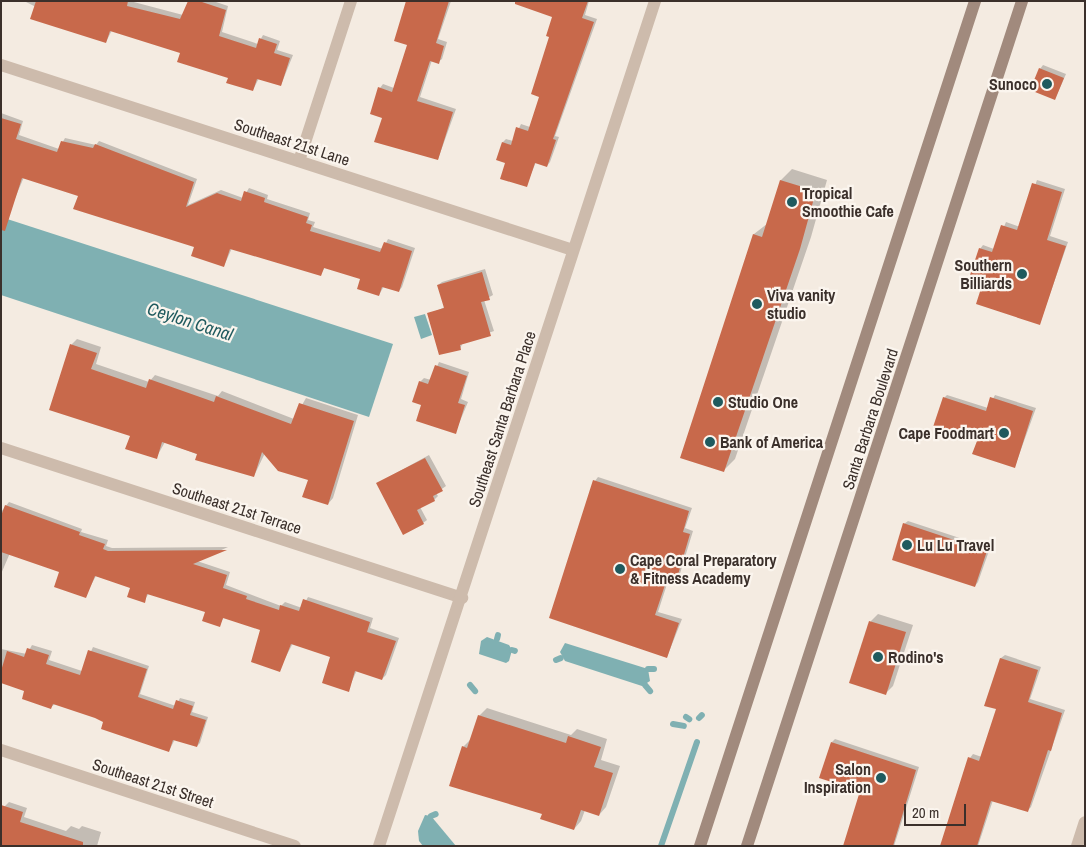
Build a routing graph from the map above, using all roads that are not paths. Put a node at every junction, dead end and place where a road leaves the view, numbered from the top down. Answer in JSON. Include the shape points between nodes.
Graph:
{"nodes":[{"id":1,"x":351,"y":1,"type":"edge"},
{"id":2,"x":655,"y":1,"type":"edge"},
{"id":3,"x":975,"y":1,"type":"edge"},
{"id":4,"x":1022,"y":1,"type":"edge"},
{"id":5,"x":1,"y":64,"type":"edge"},
{"id":6,"x":299,"y":161,"type":"junction"},
{"id":7,"x":573,"y":250,"type":"junction"},
{"id":8,"x":1,"y":448,"type":"edge"},
{"id":9,"x":462,"y":598,"type":"junction"},
{"id":10,"x":1,"y":750,"type":"edge"},
{"id":11,"x":1085,"y":822,"type":"edge"},
{"id":12,"x":295,"y":846,"type":"edge"},
{"id":13,"x":379,"y":846,"type":"edge"},
{"id":14,"x":700,"y":846,"type":"edge"},
{"id":15,"x":747,"y":846,"type":"edge"},
{"id":16,"x":1077,"y":846,"type":"edge"}],
"edges":[{"from":1,"to":6,"type":"street"},
{"from":2,"to":7,"type":"street","name":"Southeast Santa Barbara Place"},
{"from":3,"to":14,"type":"main road","name":"Santa Barbara Boulevard"},
{"from":4,"to":15,"type":"main road","name":"Santa Barbara Boulevard"},
{"from":5,"to":6,"type":"street","name":"Southeast 21st Lane"},
{"from":6,"to":7,"type":"street","name":"Southeast 21st Lane"},
{"from":7,"to":9,"type":"street","name":"Southeast Santa Barbara Place"},
{"from":8,"to":9,"type":"street","name":"Southeast 21st Terrace"},
{"from":9,"to":13,"type":"street","name":"Southeast Santa Barbara Place"},
{"from":10,"to":12,"type":"street","name":"Southeast 21st Street"},
{"from":11,"to":16,"type":"street"}]}
